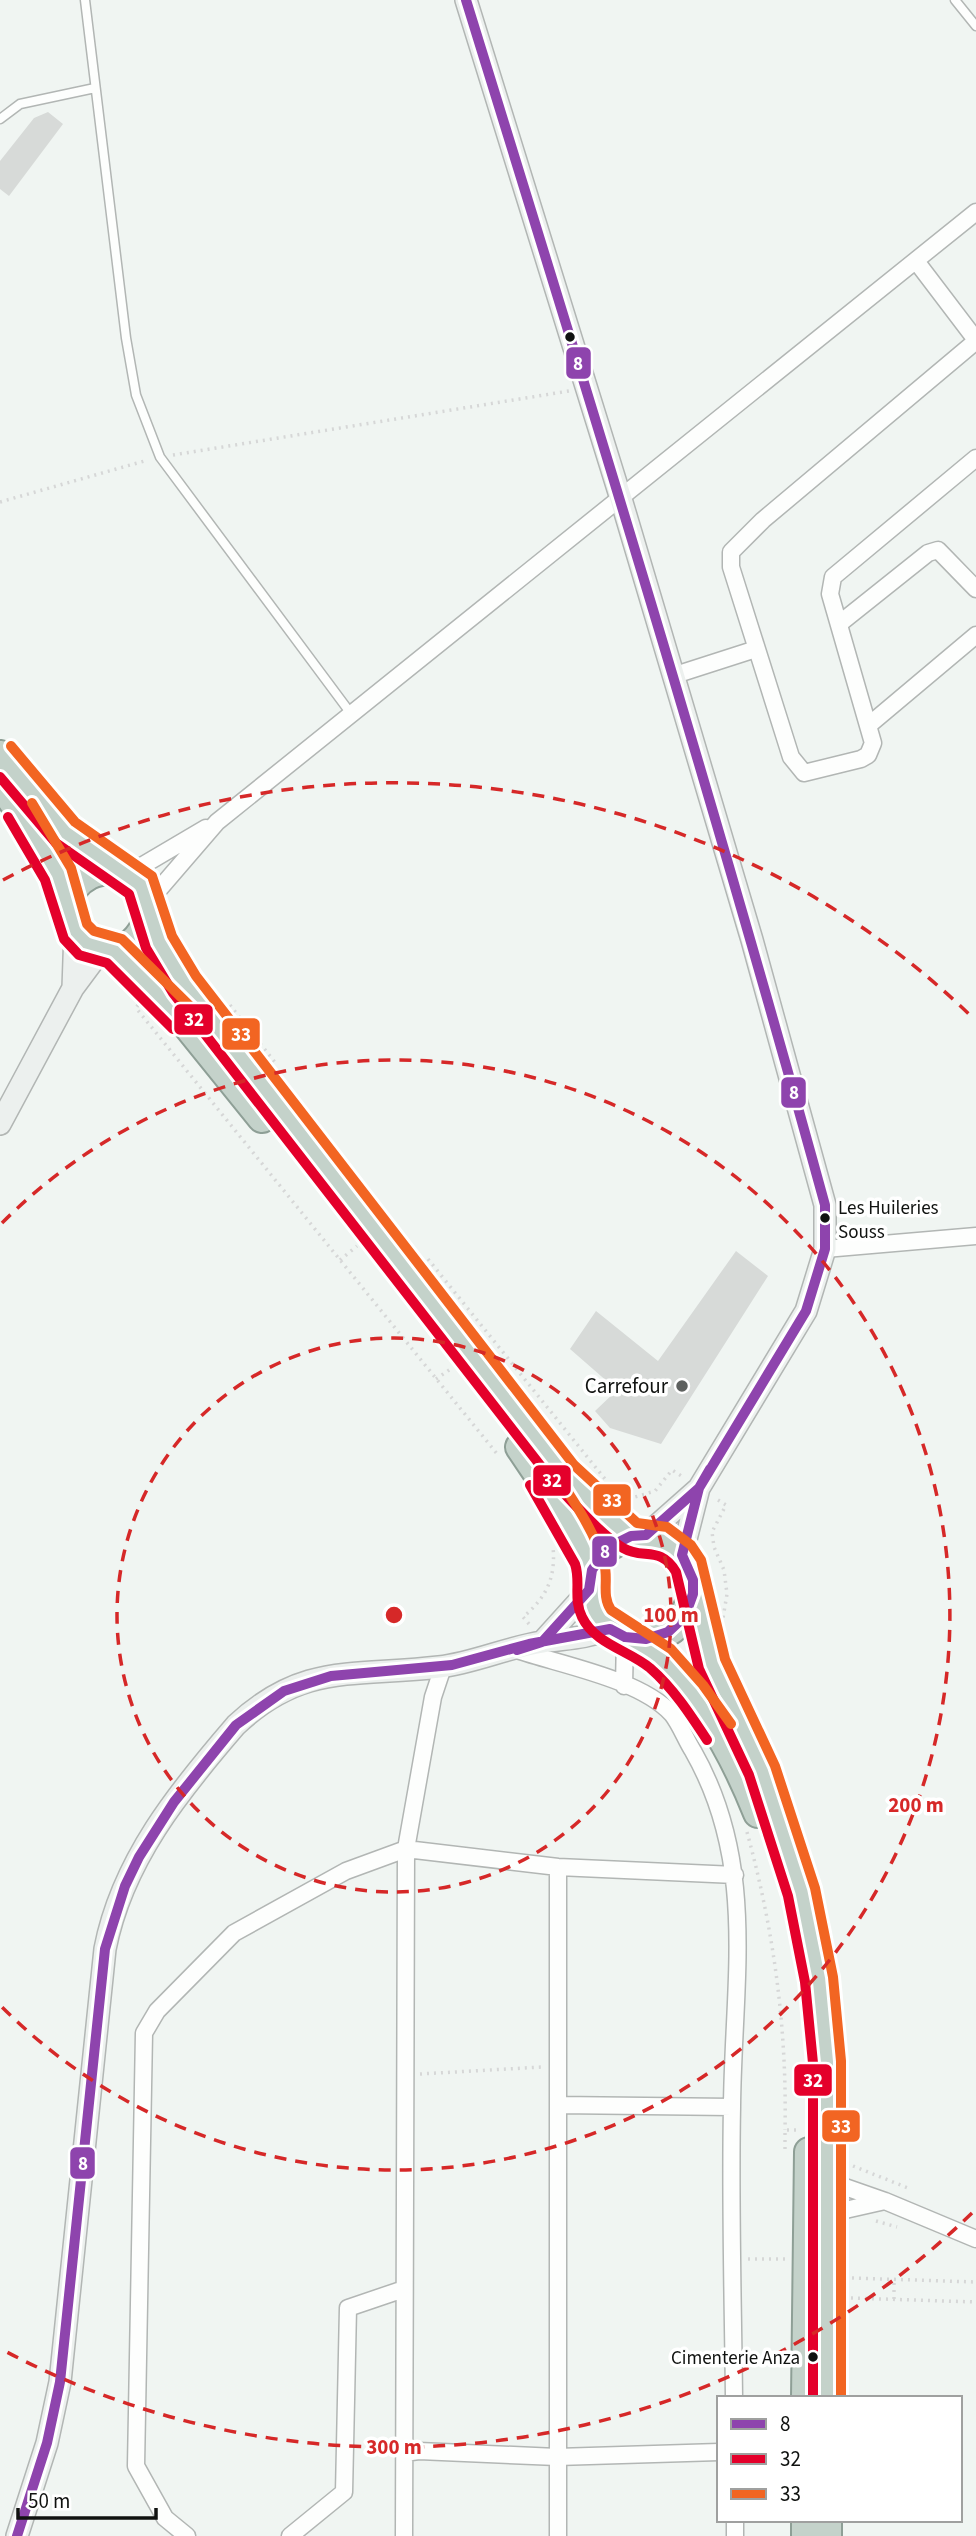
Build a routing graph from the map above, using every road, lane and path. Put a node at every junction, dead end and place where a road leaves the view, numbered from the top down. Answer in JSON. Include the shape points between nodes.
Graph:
{"nodes":[{"id":1,"x":85,"y":0,"type":"edge"},
{"id":2,"x":466,"y":0,"type":"edge"},
{"id":3,"x":956,"y":0,"type":"edge"},
{"id":4,"x":976,"y":26,"type":"edge"},
{"id":5,"x":95,"y":88,"type":"junction"},
{"id":6,"x":0,"y":119,"type":"edge"},
{"id":7,"x":976,"y":212,"type":"edge"},
{"id":8,"x":916,"y":261,"type":"junction"},
{"id":9,"x":976,"y":340,"type":"edge"},
{"id":10,"x":585,"y":389,"type":"junction"},
{"id":11,"x":160,"y":457,"type":"junction"},
{"id":12,"x":976,"y":458,"type":"edge"},
{"id":13,"x":621,"y":499,"type":"junction"},
{"id":14,"x":0,"y":502,"type":"edge"},
{"id":15,"x":976,"y":589,"type":"edge"},
{"id":16,"x":839,"y":624,"type":"junction"},
{"id":17,"x":976,"y":635,"type":"edge"},
{"id":18,"x":756,"y":649,"type":"junction"},
{"id":19,"x":672,"y":676,"type":"junction"},
{"id":20,"x":352,"y":715,"type":"junction"},
{"id":21,"x":869,"y":725,"type":"junction"},
{"id":22,"x":0,"y":755,"type":"edge"},
{"id":23,"x":0,"y":784,"type":"edge"},
{"id":24,"x":217,"y":822,"type":"junction"},
{"id":25,"x":122,"y":872,"type":"junction"},
{"id":26,"x":149,"y":909,"type":"junction"},
{"id":27,"x":72,"y":917,"type":"junction"},
{"id":28,"x":107,"y":949,"type":"junction"},
{"id":29,"x":151,"y":985,"type":"junction"},
{"id":30,"x":73,"y":988,"type":"junction"},
{"id":31,"x":226,"y":1000,"type":"dead end"},
{"id":32,"x":284,"y":1075,"type":"dead end"},
{"id":33,"x":0,"y":1124,"type":"edge"},
{"id":34,"x":976,"y":1236,"type":"edge"},
{"id":35,"x":362,"y":1243,"type":"junction"},
{"id":36,"x":825,"y":1249,"type":"junction"},
{"id":37,"x":421,"y":1250,"type":"dead end"},
{"id":38,"x":340,"y":1260,"type":"junction"},
{"id":39,"x":447,"y":1371,"type":"junction"},
{"id":40,"x":502,"y":1460,"type":"dead end"},
{"id":41,"x":691,"y":1483,"type":"junction"},
{"id":42,"x":718,"y":1500,"type":"dead end"},
{"id":43,"x":638,"y":1536,"type":"junction"},
{"id":44,"x":553,"y":1545,"type":"dead end"},
{"id":45,"x":682,"y":1555,"type":"junction"},
{"id":46,"x":590,"y":1580,"type":"junction"},
{"id":47,"x":693,"y":1594,"type":"junction"},
{"id":48,"x":722,"y":1627,"type":"dead end"},
{"id":49,"x":623,"y":1635,"type":"junction"},
{"id":50,"x":542,"y":1642,"type":"junction"},
{"id":51,"x":517,"y":1650,"type":"junction"},
{"id":52,"x":443,"y":1667,"type":"junction"},
{"id":53,"x":624,"y":1686,"type":"junction"},
{"id":54,"x":406,"y":1849,"type":"junction"},
{"id":55,"x":558,"y":1867,"type":"junction"},
{"id":56,"x":735,"y":1875,"type":"junction"},
{"id":57,"x":558,"y":2066,"type":"junction"},
{"id":58,"x":405,"y":2075,"type":"junction"},
{"id":59,"x":558,"y":2105,"type":"junction"},
{"id":60,"x":732,"y":2107,"type":"junction"},
{"id":61,"x":828,"y":2174,"type":"junction"},
{"id":62,"x":908,"y":2188,"type":"dead end"},
{"id":63,"x":886,"y":2201,"type":"junction"},
{"id":64,"x":818,"y":2215,"type":"junction"},
{"id":65,"x":865,"y":2222,"type":"dead end"},
{"id":66,"x":897,"y":2227,"type":"dead end"},
{"id":67,"x":976,"y":2239,"type":"edge"},
{"id":68,"x":733,"y":2258,"type":"junction"},
{"id":69,"x":788,"y":2259,"type":"dead end"},
{"id":70,"x":845,"y":2278,"type":"dead end"},
{"id":71,"x":894,"y":2280,"type":"junction"},
{"id":72,"x":976,"y":2282,"type":"edge"},
{"id":73,"x":404,"y":2289,"type":"junction"},
{"id":74,"x":846,"y":2298,"type":"dead end"},
{"id":75,"x":894,"y":2299,"type":"junction"},
{"id":76,"x":976,"y":2302,"type":"edge"},
{"id":77,"x":734,"y":2396,"type":"edge"},
{"id":78,"x":806,"y":2396,"type":"edge"},
{"id":79,"x":827,"y":2396,"type":"edge"},
{"id":80,"x":717,"y":2452,"type":"edge"},
{"id":81,"x":404,"y":2454,"type":"junction"},
{"id":82,"x":557,"y":2458,"type":"junction"},
{"id":83,"x":17,"y":2536,"type":"edge"},
{"id":84,"x":187,"y":2536,"type":"edge"},
{"id":85,"x":290,"y":2536,"type":"edge"},
{"id":86,"x":404,"y":2536,"type":"edge"},
{"id":87,"x":558,"y":2536,"type":"edge"}],
"edges":[{"from":1,"to":5,"type":"lane"},
{"from":2,"to":10,"type":"street"},
{"from":3,"to":4,"type":"lane"},
{"from":5,"to":6,"type":"lane","via":[[20,104]]},
{"from":5,"to":11,"type":"lane","via":[[131,369],[142,417]]},
{"from":7,"to":8,"type":"street"},
{"from":8,"to":9,"type":"street"},
{"from":8,"to":13,"type":"street"},
{"from":9,"to":18,"type":"street","via":[[735,546],[731,567]]},
{"from":10,"to":11,"type":"path"},
{"from":10,"to":13,"type":"street"},
{"from":11,"to":14,"type":"path"},
{"from":11,"to":20,"type":"lane"},
{"from":12,"to":16,"type":"street","via":[[837,572],[830,589]]},
{"from":13,"to":19,"type":"street"},
{"from":13,"to":20,"type":"street"},
{"from":15,"to":16,"type":"street","via":[[939,550],[928,553]]},
{"from":16,"to":21,"type":"street"},
{"from":17,"to":21,"type":"street"},
{"from":18,"to":19,"type":"street"},
{"from":18,"to":21,"type":"street","via":[[798,769],[809,774],[868,755],[873,743]]},
{"from":19,"to":36,"type":"street","via":[[757,956],[825,1205]]},
{"from":20,"to":24,"type":"street"},
{"from":22,"to":25,"type":"highway","via":[[51,819]]},
{"from":23,"to":27,"type":"highway","via":[[48,853]]},
{"from":24,"to":25,"type":"street"},
{"from":24,"to":26,"type":"street"},
{"from":25,"to":26,"type":"highway","via":[[141,886]]},
{"from":25,"to":27,"type":"highway","via":[[100,870],[85,877],[75,889]]},
{"from":26,"to":28,"type":"highway","via":[[137,939]]},
{"from":26,"to":43,"type":"highway","via":[[173,967],[221,1035],[564,1474]]},
{"from":27,"to":28,"type":"highway","via":[[86,943]]},
{"from":27,"to":30,"type":"street"},
{"from":28,"to":29,"type":"highway"},
{"from":28,"to":30,"type":"street"},
{"from":29,"to":35,"type":"highway"},
{"from":29,"to":38,"type":"path","via":[[136,1008]]},
{"from":30,"to":33,"type":"street"},
{"from":31,"to":32,"type":"path"},
{"from":34,"to":36,"type":"street"},
{"from":35,"to":38,"type":"path"},
{"from":35,"to":39,"type":"highway"},
{"from":36,"to":41,"type":"street","via":[[806,1311]]},
{"from":37,"to":41,"type":"path","via":[[608,1482],[635,1497],[655,1491],[672,1470]]},
{"from":38,"to":39,"type":"path"},
{"from":39,"to":40,"type":"path"},
{"from":39,"to":46,"type":"highway","via":[[540,1475]]},
{"from":41,"to":43,"type":"street"},
{"from":41,"to":45,"type":"street"},
{"from":42,"to":48,"type":"path","via":[[726,1506],[712,1532],[727,1594]]},
{"from":43,"to":45,"type":"highway","via":[[660,1539]]},
{"from":43,"to":46,"type":"highway","via":[[607,1548]]},
{"from":44,"to":50,"type":"path","via":[[552,1576],[543,1600],[523,1617]]},
{"from":45,"to":47,"type":"highway","via":[[693,1580]]},
{"from":46,"to":49,"type":"highway","via":[[595,1612]]},
{"from":46,"to":50,"type":"street"},
{"from":47,"to":49,"type":"highway","via":[[677,1625],[657,1637]]},
{"from":47,"to":61,"type":"highway","via":[[712,1664],[765,1780],[802,1892],[824,2020]]},
{"from":49,"to":50,"type":"street"},
{"from":49,"to":53,"type":"street"},
{"from":49,"to":61,"type":"highway","via":[[684,1682],[731,1751],[761,1820],[781,1881],[794,1944]]},
{"from":50,"to":51,"type":"street"},
{"from":51,"to":52,"type":"street"},
{"from":51,"to":53,"type":"street"},
{"from":52,"to":54,"type":"street","via":[[433,1697]]},
{"from":52,"to":83,"type":"street","via":[[323,1676],[276,1693],[245,1716],[218,1745],[174,1802],[127,1877],[111,1921],[99,1996],[60,2382],[47,2443]]},
{"from":53,"to":56,"type":"street","via":[[645,1694],[672,1714],[723,1815]]},
{"from":54,"to":55,"type":"street"},
{"from":54,"to":58,"type":"street"},
{"from":54,"to":84,"type":"street","via":[[346,1871],[234,1933],[157,2011],[144,2033],[136,2466],[165,2518]]},
{"from":55,"to":56,"type":"street"},
{"from":55,"to":57,"type":"street"},
{"from":56,"to":60,"type":"street"},
{"from":57,"to":58,"type":"path"},
{"from":57,"to":59,"type":"street"},
{"from":58,"to":73,"type":"street"},
{"from":59,"to":60,"type":"street"},
{"from":59,"to":82,"type":"street"},
{"from":60,"to":68,"type":"street"},
{"from":61,"to":62,"type":"path"},
{"from":61,"to":63,"type":"street"},
{"from":61,"to":64,"type":"highway"},
{"from":63,"to":64,"type":"street"},
{"from":63,"to":67,"type":"street"},
{"from":64,"to":78,"type":"highway"},
{"from":64,"to":79,"type":"highway"},
{"from":65,"to":66,"type":"path"},
{"from":68,"to":69,"type":"path"},
{"from":68,"to":77,"type":"street"},
{"from":70,"to":71,"type":"path"},
{"from":71,"to":72,"type":"path"},
{"from":71,"to":75,"type":"path"},
{"from":73,"to":81,"type":"street"},
{"from":73,"to":85,"type":"street","via":[[348,2308],[344,2491]]},
{"from":74,"to":75,"type":"path"},
{"from":75,"to":76,"type":"path"},
{"from":80,"to":82,"type":"street"},
{"from":81,"to":82,"type":"street"},
{"from":81,"to":86,"type":"street"},
{"from":82,"to":87,"type":"street"}]}
